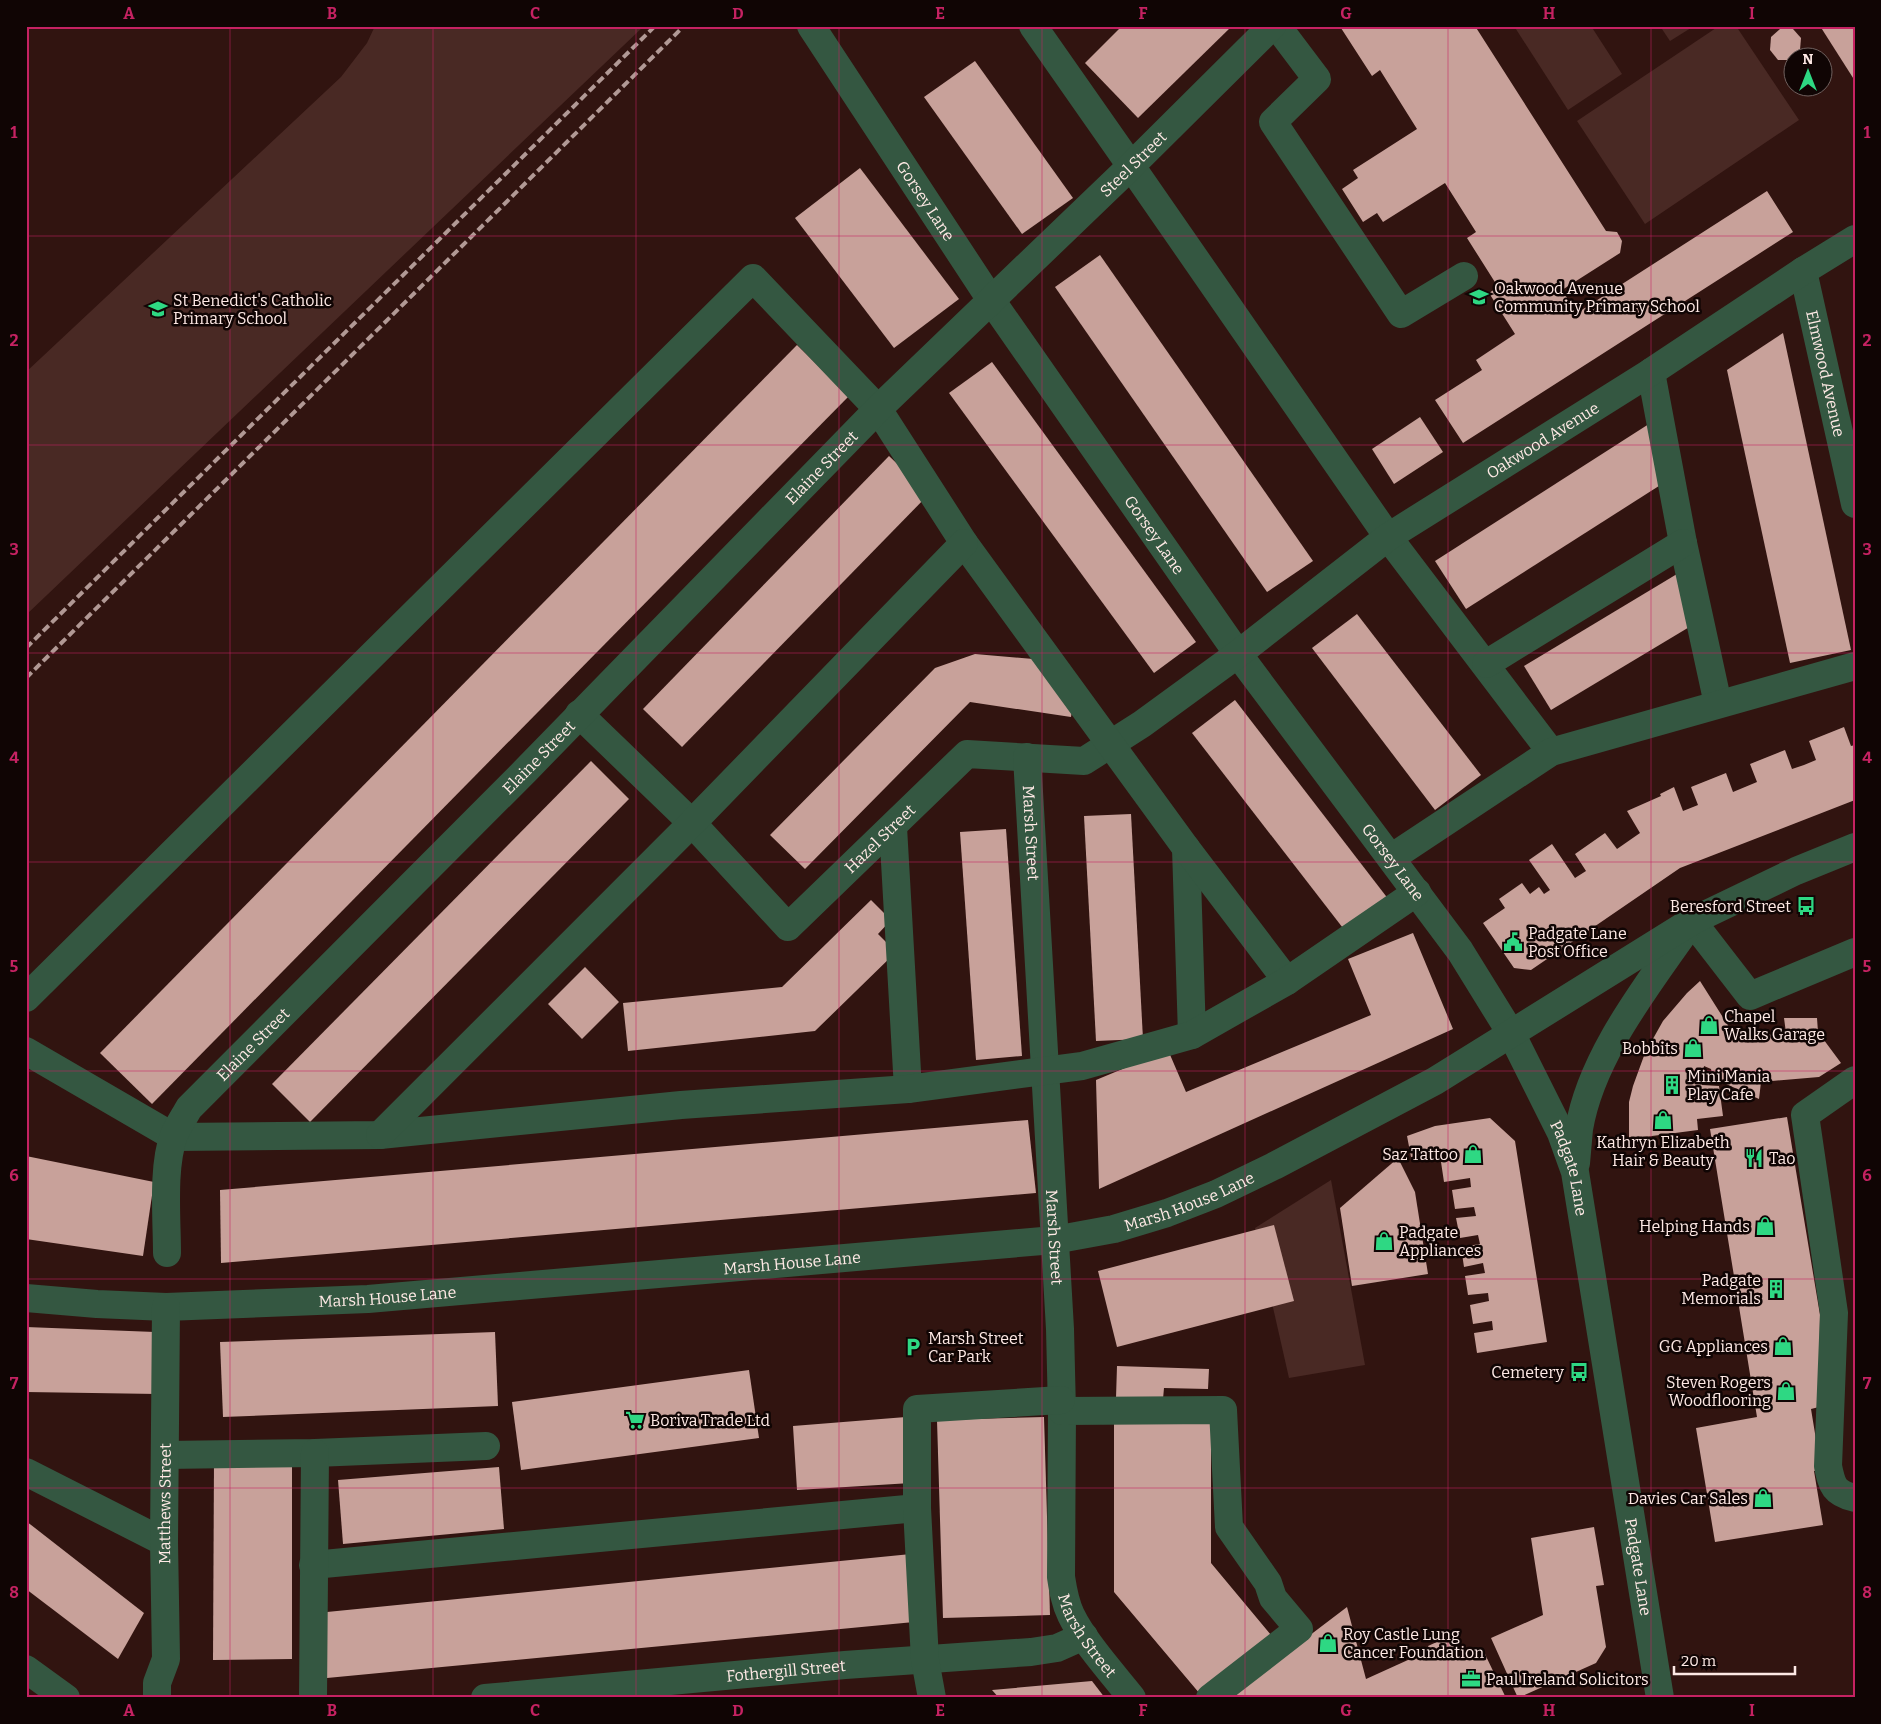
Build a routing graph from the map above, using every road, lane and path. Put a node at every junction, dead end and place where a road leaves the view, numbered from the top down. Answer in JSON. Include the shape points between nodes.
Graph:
{"nodes":[{"id":1,"x":811,"y":26,"type":"edge"},
{"id":2,"x":1033,"y":26,"type":"edge"},
{"id":3,"x":1272,"y":26,"type":"edge"},
{"id":4,"x":1277,"y":26,"type":"edge"},
{"id":5,"x":1132,"y":166,"type":"junction"},
{"id":6,"x":1855,"y":239,"type":"edge"},
{"id":7,"x":1802,"y":271,"type":"junction"},
{"id":8,"x":1464,"y":276,"type":"dead end"},
{"id":9,"x":991,"y":300,"type":"junction"},
{"id":10,"x":1651,"y":372,"type":"junction"},
{"id":11,"x":878,"y":409,"type":"junction"},
{"id":12,"x":1855,"y":504,"type":"edge"},
{"id":13,"x":1388,"y":537,"type":"junction"},
{"id":14,"x":964,"y":543,"type":"junction"},
{"id":15,"x":1683,"y":543,"type":"junction"},
{"id":16,"x":1238,"y":654,"type":"junction"},
{"id":17,"x":1486,"y":664,"type":"junction"},
{"id":18,"x":1855,"y":666,"type":"edge"},
{"id":19,"x":1718,"y":704,"type":"junction"},
{"id":20,"x":579,"y":714,"type":"junction"},
{"id":21,"x":1112,"y":744,"type":"junction"},
{"id":22,"x":1551,"y":752,"type":"junction"},
{"id":23,"x":1027,"y":757,"type":"junction"},
{"id":24,"x":692,"y":823,"type":"junction"},
{"id":25,"x":892,"y":827,"type":"junction"},
{"id":26,"x":1186,"y":848,"type":"junction"},
{"id":27,"x":1854,"y":851,"type":"edge"},
{"id":28,"x":1391,"y":858,"type":"junction"},
{"id":29,"x":1417,"y":892,"type":"junction"},
{"id":30,"x":1692,"y":921,"type":"junction"},
{"id":31,"x":1855,"y":952,"type":"edge"},
{"id":32,"x":1287,"y":981,"type":"junction"},
{"id":33,"x":26,"y":998,"type":"edge"},
{"id":34,"x":1192,"y":1035,"type":"junction"},
{"id":35,"x":1512,"y":1035,"type":"junction"},
{"id":36,"x":26,"y":1051,"type":"edge"},
{"id":37,"x":1046,"y":1070,"type":"junction"},
{"id":38,"x":1855,"y":1080,"type":"edge"},
{"id":39,"x":908,"y":1089,"type":"junction"},
{"id":40,"x":380,"y":1134,"type":"junction"},
{"id":41,"x":174,"y":1136,"type":"junction"},
{"id":42,"x":1575,"y":1172,"type":"junction"},
{"id":43,"x":1054,"y":1240,"type":"junction"},
{"id":44,"x":167,"y":1253,"type":"dead end"},
{"id":45,"x":26,"y":1298,"type":"edge"},
{"id":46,"x":166,"y":1307,"type":"junction"},
{"id":47,"x":1061,"y":1405,"type":"junction"},
{"id":48,"x":486,"y":1446,"type":"dead end"},
{"id":49,"x":315,"y":1452,"type":"junction"},
{"id":50,"x":165,"y":1454,"type":"junction"},
{"id":51,"x":26,"y":1472,"type":"edge"},
{"id":52,"x":1855,"y":1498,"type":"edge"},
{"id":53,"x":917,"y":1508,"type":"junction"},
{"id":54,"x":164,"y":1542,"type":"junction"},
{"id":55,"x":314,"y":1565,"type":"junction"},
{"id":56,"x":1084,"y":1636,"type":"junction"},
{"id":57,"x":925,"y":1660,"type":"junction"},
{"id":58,"x":26,"y":1669,"type":"edge"},
{"id":59,"x":544,"y":1695,"type":"edge"},
{"id":60,"x":66,"y":1698,"type":"edge"},
{"id":61,"x":157,"y":1698,"type":"edge"},
{"id":62,"x":313,"y":1698,"type":"edge"},
{"id":63,"x":485,"y":1698,"type":"edge"},
{"id":64,"x":932,"y":1698,"type":"edge"},
{"id":65,"x":1132,"y":1698,"type":"edge"},
{"id":66,"x":1210,"y":1698,"type":"edge"},
{"id":67,"x":1660,"y":1698,"type":"edge"}],
"edges":[{"from":1,"to":9,"type":"street","name":"Gorsey Lane"},
{"from":2,"to":5,"type":"street"},
{"from":3,"to":5,"type":"street","name":"Steel Street"},
{"from":4,"to":8,"type":"street","via":[[1317,78],[1274,122],[1401,314]]},
{"from":5,"to":9,"type":"street","name":"Steel Street"},
{"from":5,"to":13,"type":"street"},
{"from":6,"to":7,"type":"street","name":"Oakwood Avenue"},
{"from":7,"to":10,"type":"street","name":"Oakwood Avenue"},
{"from":7,"to":12,"type":"street","name":"Elmwood Avenue"},
{"from":9,"to":11,"type":"street","name":"Elaine Street"},
{"from":9,"to":16,"type":"street","name":"Gorsey Lane"},
{"from":10,"to":13,"type":"street","name":"Oakwood Avenue"},
{"from":10,"to":15,"type":"street"},
{"from":11,"to":14,"type":"street"},
{"from":11,"to":20,"type":"street","name":"Elaine Street"},
{"from":11,"to":33,"type":"street","via":[[753,278]]},
{"from":13,"to":16,"type":"street","name":"Oakwood Avenue"},
{"from":13,"to":17,"type":"street"},
{"from":14,"to":21,"type":"street"},
{"from":14,"to":24,"type":"street"},
{"from":15,"to":17,"type":"street"},
{"from":15,"to":19,"type":"street"},
{"from":16,"to":21,"type":"street","name":"Hazel Street"},
{"from":16,"to":28,"type":"street","name":"Gorsey Lane"},
{"from":17,"to":22,"type":"street"},
{"from":18,"to":19,"type":"street"},
{"from":19,"to":22,"type":"street"},
{"from":20,"to":24,"type":"street","name":"Hazel Street"},
{"from":20,"to":41,"type":"street","name":"Elaine Street","via":[[189,1108]]},
{"from":21,"to":23,"type":"street","name":"Hazel Street","via":[[1084,761]]},
{"from":21,"to":26,"type":"street"},
{"from":22,"to":28,"type":"street"},
{"from":23,"to":25,"type":"street","name":"Hazel Street","via":[[967,754]]},
{"from":23,"to":37,"type":"street","name":"Marsh Street"},
{"from":24,"to":25,"type":"street","name":"Hazel Street","via":[[788,926]]},
{"from":24,"to":40,"type":"street"},
{"from":25,"to":39,"type":"street"},
{"from":26,"to":32,"type":"street"},
{"from":26,"to":34,"type":"street"},
{"from":27,"to":30,"type":"street","via":[[1796,871]]},
{"from":28,"to":29,"type":"street","name":"Gorsey Lane"},
{"from":29,"to":32,"type":"street"},
{"from":29,"to":35,"type":"street","name":"Gorsey Lane","via":[[1476,975]]},
{"from":30,"to":31,"type":"street","via":[[1750,996]]},
{"from":30,"to":35,"type":"street"},
{"from":30,"to":42,"type":"street","via":[[1611,1041],[1589,1093],[1579,1128]]},
{"from":32,"to":34,"type":"street"},
{"from":34,"to":37,"type":"street","via":[[1082,1066]]},
{"from":35,"to":42,"type":"street","name":"Padgate Lane","via":[[1561,1133]]},
{"from":35,"to":43,"type":"street","name":"Marsh House Lane","via":[[1415,1093],[1216,1194],[1114,1229]]},
{"from":36,"to":41,"type":"street"},
{"from":37,"to":39,"type":"street"},
{"from":37,"to":43,"type":"street","name":"Marsh Street"},
{"from":38,"to":52,"type":"street","via":[[1805,1115],[1834,1313],[1828,1466],[1831,1483],[1841,1494]]},
{"from":39,"to":40,"type":"street"},
{"from":40,"to":41,"type":"street"},
{"from":41,"to":44,"type":"street","name":"Elaine Street","via":[[166,1195]]},
{"from":42,"to":67,"type":"street","name":"Padgate Lane"},
{"from":43,"to":46,"type":"street","name":"Marsh House Lane","via":[[368,1299]]},
{"from":43,"to":47,"type":"street","name":"Marsh Street"},
{"from":45,"to":46,"type":"street","name":"Marsh House Lane"},
{"from":46,"to":50,"type":"street","name":"Matthews Street"},
{"from":47,"to":53,"type":"street","via":[[917,1409]]},
{"from":47,"to":56,"type":"street","name":"Marsh Street","via":[[1061,1577],[1064,1599]]},
{"from":47,"to":66,"type":"street","via":[[1223,1410],[1229,1528],[1268,1583],[1273,1598],[1299,1629]]},
{"from":48,"to":49,"type":"street"},
{"from":49,"to":50,"type":"street"},
{"from":49,"to":55,"type":"street"},
{"from":50,"to":54,"type":"street","name":"Matthews Street"},
{"from":51,"to":54,"type":"street"},
{"from":53,"to":55,"type":"street"},
{"from":53,"to":57,"type":"street"},
{"from":54,"to":61,"type":"street","name":"Matthews Street","via":[[166,1659],[157,1683]]},
{"from":55,"to":62,"type":"street"},
{"from":56,"to":57,"type":"street","name":"Fothergill Street","via":[[1057,1648],[1031,1652]]},
{"from":56,"to":65,"type":"street","name":"Marsh Street"},
{"from":57,"to":59,"type":"street","name":"Fothergill Street"},
{"from":57,"to":64,"type":"street"},
{"from":58,"to":60,"type":"street"},
{"from":59,"to":63,"type":"street","name":"Fothergill Street"}]}
